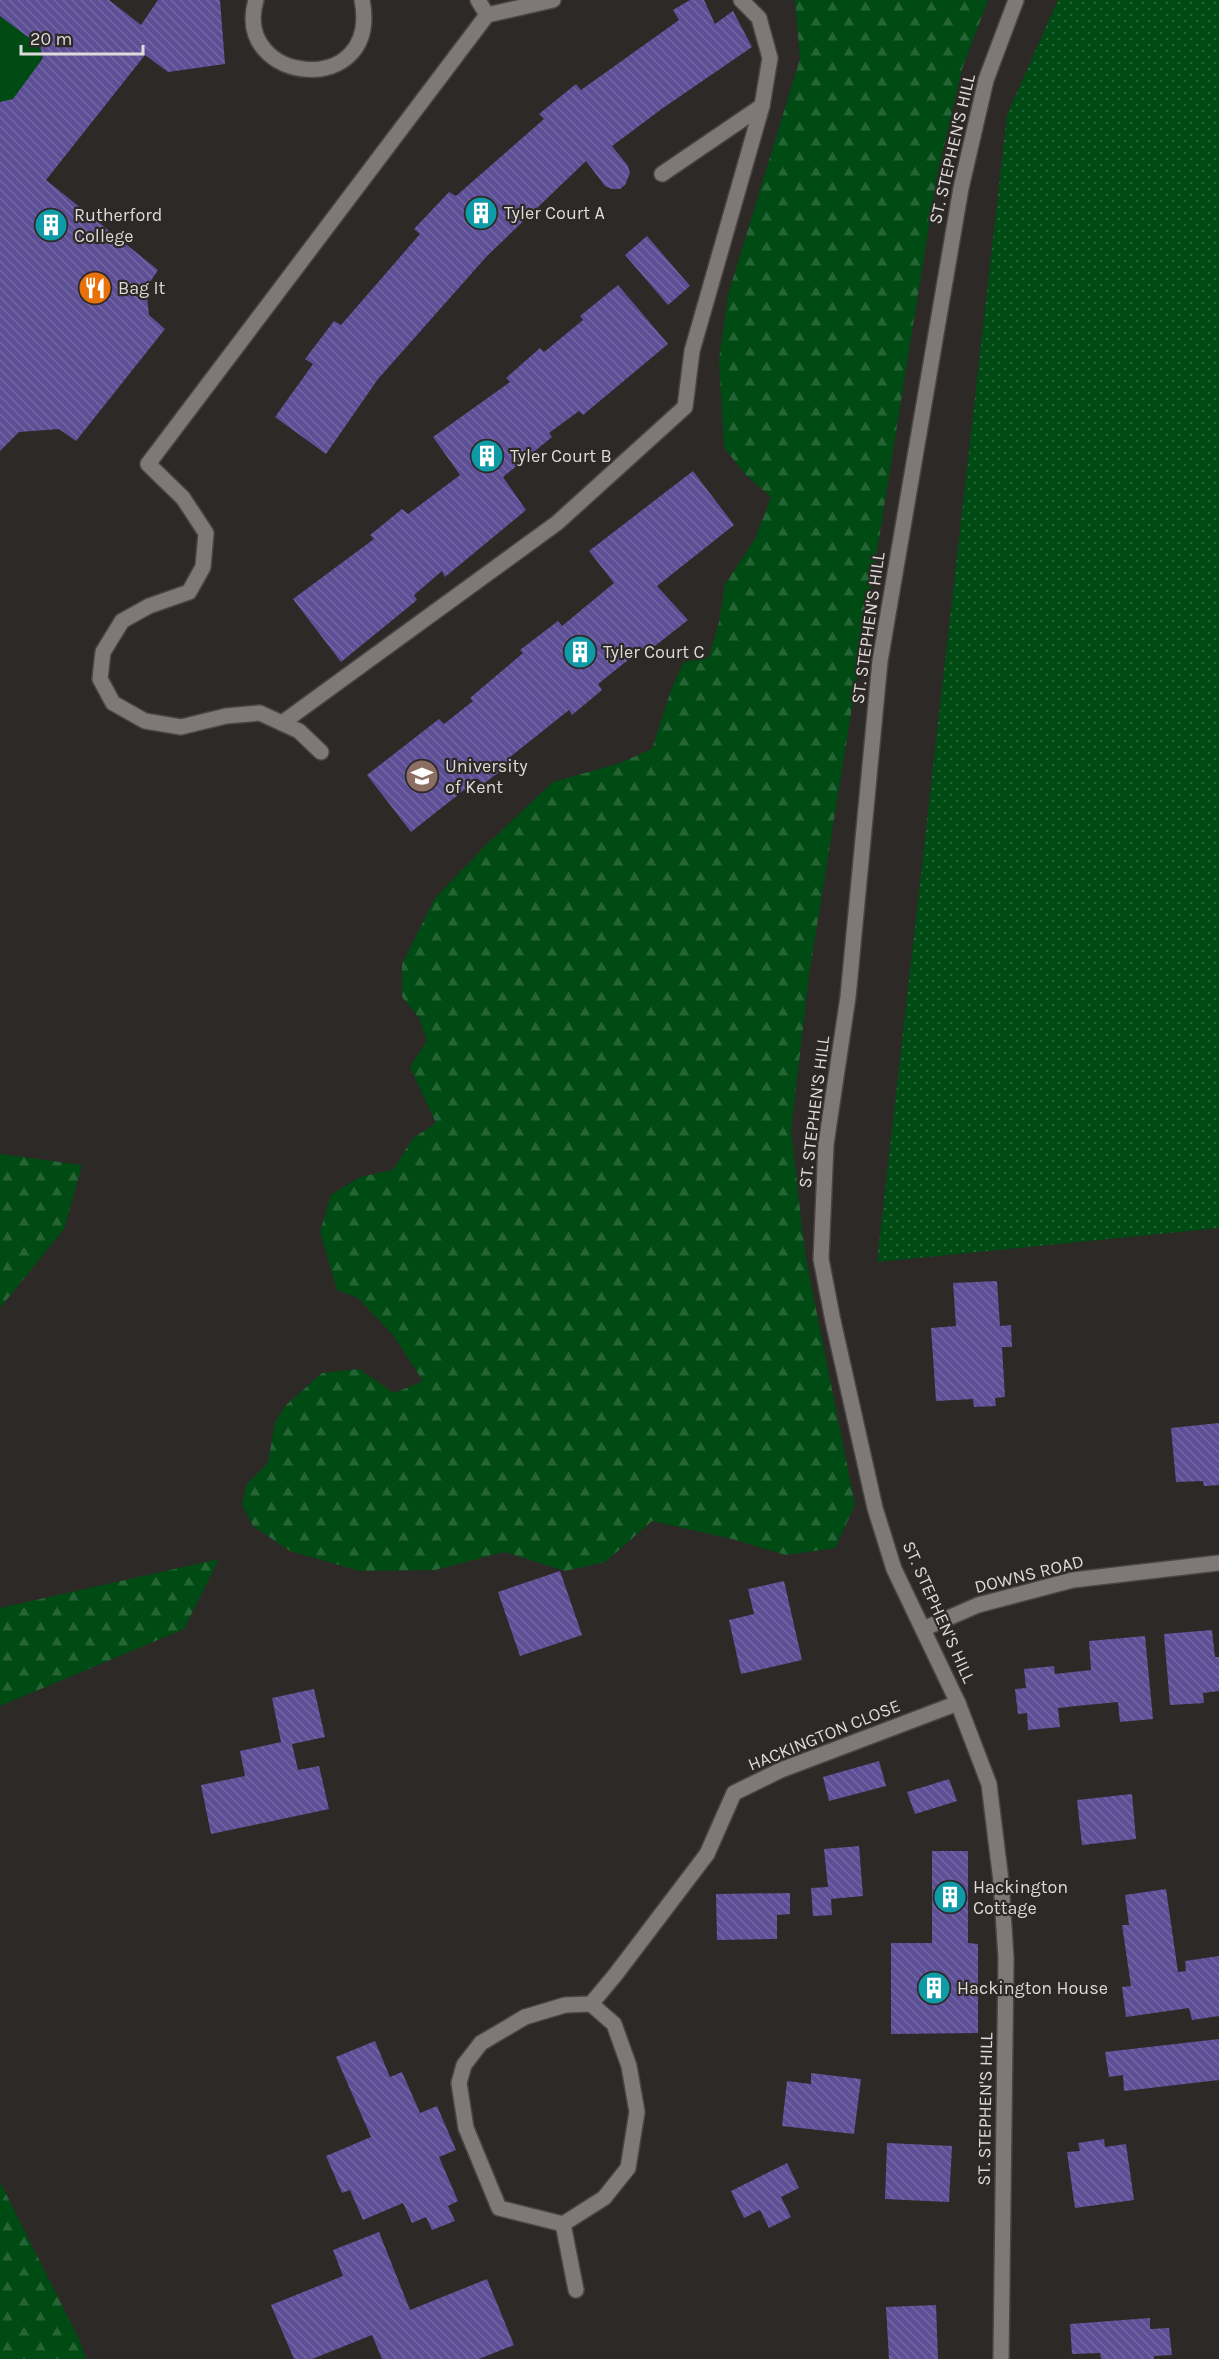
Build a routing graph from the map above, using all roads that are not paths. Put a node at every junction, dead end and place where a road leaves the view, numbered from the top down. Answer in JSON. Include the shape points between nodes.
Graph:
{"nodes":[{"id":1,"x":256,"y":0,"type":"edge"},
{"id":2,"x":362,"y":0,"type":"edge"},
{"id":3,"x":478,"y":0,"type":"edge"},
{"id":4,"x":554,"y":0,"type":"edge"},
{"id":5,"x":741,"y":0,"type":"edge"},
{"id":6,"x":1016,"y":0,"type":"edge"},
{"id":7,"x":487,"y":15,"type":"junction"},
{"id":8,"x":762,"y":106,"type":"junction"},
{"id":9,"x":662,"y":174,"type":"dead end"},
{"id":10,"x":282,"y":723,"type":"junction"},
{"id":11,"x":321,"y":752,"type":"dead end"},
{"id":12,"x":1219,"y":1563,"type":"edge"},
{"id":13,"x":923,"y":1629,"type":"junction"},
{"id":14,"x":958,"y":1703,"type":"junction"},
{"id":15,"x":591,"y":2004,"type":"junction"},
{"id":16,"x":563,"y":2224,"type":"junction"},
{"id":17,"x":576,"y":2290,"type":"dead end"},
{"id":18,"x":1002,"y":2359,"type":"edge"}],
"edges":[{"from":1,"to":2,"type":"street","via":[[255,31],[264,48],[281,64],[300,70],[326,69],[344,60],[362,36]]},
{"from":3,"to":7,"type":"street"},
{"from":4,"to":7,"type":"street"},
{"from":5,"to":8,"type":"street","via":[[759,18],[770,57]]},
{"from":6,"to":13,"type":"street","name":"ST. STEPHEN'S HILL","via":[[986,80],[961,188],[880,661],[848,997],[826,1144],[821,1259],[833,1321],[875,1508],[894,1569]]},
{"from":7,"to":10,"type":"street","via":[[148,464],[183,498],[206,533],[203,567],[189,592],[149,606],[122,621],[103,652],[100,679],[113,703],[145,721],[181,727],[260,713]]},
{"from":8,"to":9,"type":"street"},
{"from":8,"to":10,"type":"street","via":[[692,351],[685,407],[557,523]]},
{"from":10,"to":11,"type":"street","via":[[299,731]]},
{"from":12,"to":13,"type":"street","name":"DOWNS ROAD","via":[[1073,1580],[978,1605]]},
{"from":13,"to":14,"type":"street","name":"ST. STEPHEN'S HILL"},
{"from":14,"to":15,"type":"street","name":"HACKINGTON CLOSE","via":[[781,1770],[734,1793],[707,1854]]},
{"from":14,"to":18,"type":"street","name":"ST. STEPHEN'S HILL","via":[[989,1785],[1006,1958]]},
{"from":15,"to":16,"type":"street","via":[[614,2024],[629,2066],[638,2112],[628,2168],[604,2198]]},
{"from":15,"to":16,"type":"street","via":[[565,2004],[525,2018],[481,2043],[464,2065],[459,2083],[466,2128],[499,2208]]},
{"from":16,"to":17,"type":"street"}]}
